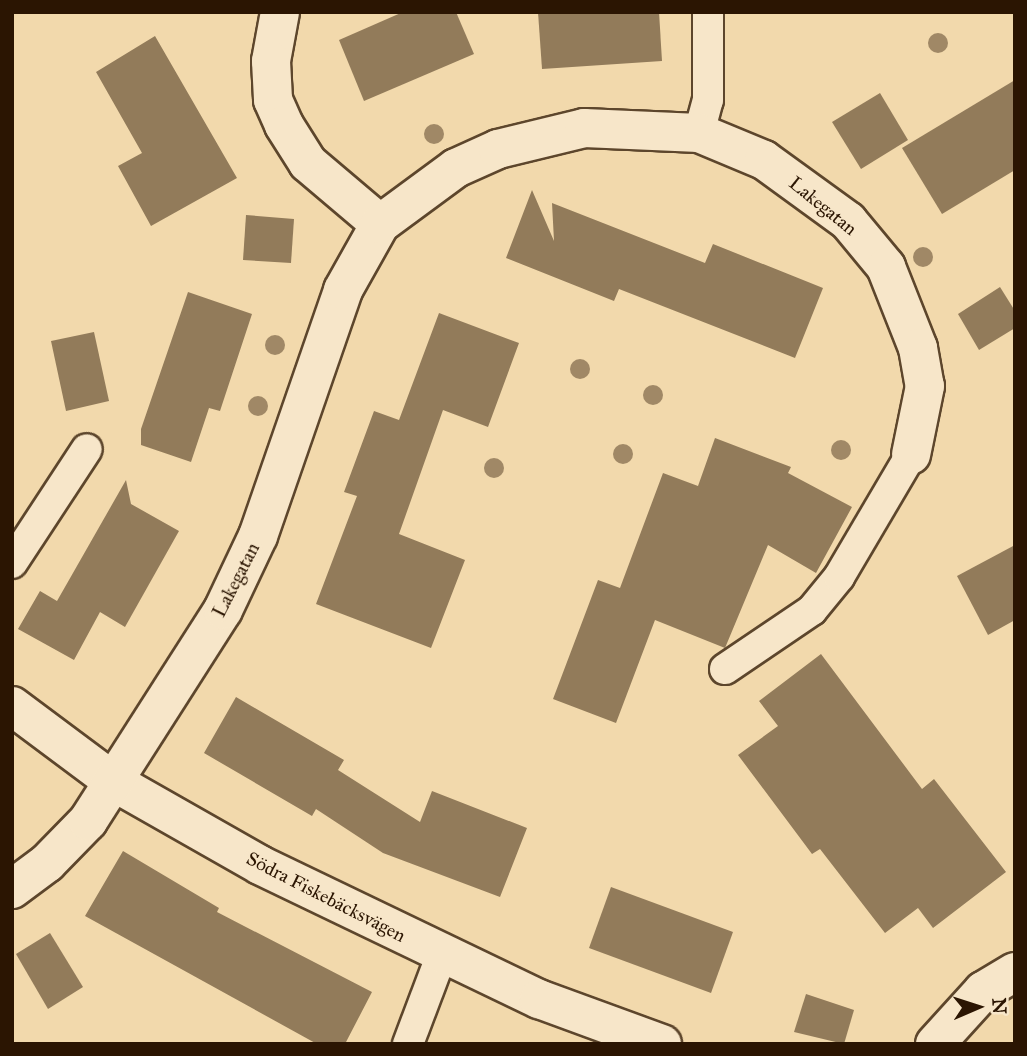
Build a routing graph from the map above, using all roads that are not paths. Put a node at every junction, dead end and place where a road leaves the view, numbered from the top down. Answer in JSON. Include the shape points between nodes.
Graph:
{"nodes":[{"id":1,"x":280,"y":12,"type":"edge"},
{"id":2,"x":708,"y":12,"type":"edge"},
{"id":3,"x":699,"y":133,"type":"junction"},
{"id":4,"x":380,"y":224,"type":"junction"},
{"id":5,"x":87,"y":449,"type":"dead end"},
{"id":6,"x":911,"y":455,"type":"joint"},
{"id":7,"x":12,"y":563,"type":"edge"},
{"id":8,"x":725,"y":669,"type":"dead end"},
{"id":9,"x":12,"y":706,"type":"edge"},
{"id":10,"x":114,"y":782,"type":"junction"},
{"id":11,"x":12,"y":889,"type":"edge"},
{"id":12,"x":442,"y":954,"type":"junction"},
{"id":13,"x":1015,"y":972,"type":"edge"},
{"id":14,"x":408,"y":1044,"type":"edge"},
{"id":15,"x":662,"y":1044,"type":"edge"},
{"id":16,"x":935,"y":1044,"type":"edge"}],
"edges":[{"from":1,"to":4,"type":"street","via":[[271,61],[272,100],[308,163]]},
{"from":2,"to":3,"type":"lane","via":[[708,100]]},
{"from":3,"to":4,"type":"street","name":"Lakegatan","via":[[584,128],[540,136],[456,168]]},
{"from":3,"to":6,"type":"street","name":"Lakegatan","via":[[764,160],[805,189],[848,221],[886,267],[918,348],[925,386]]},
{"from":4,"to":10,"type":"street","name":"Lakegatan","via":[[343,290],[258,536],[223,610]]},
{"from":5,"to":7,"type":"lane"},
{"from":6,"to":8,"type":"lane","name":"Lakegatan","via":[[839,578],[812,610]]},
{"from":9,"to":10,"type":"street","name":"Södra Fiskebäcksvägen"},
{"from":10,"to":11,"type":"street","name":"Lakegatan","via":[[47,863]]},
{"from":10,"to":12,"type":"street","name":"Södra Fiskebäcksvägen","via":[[260,865]]},
{"from":12,"to":14,"type":"lane"},
{"from":12,"to":15,"type":"street","name":"Södra Fiskebäcksvägen","via":[[539,999]]},
{"from":13,"to":16,"type":"street","via":[[984,991]]}]}
